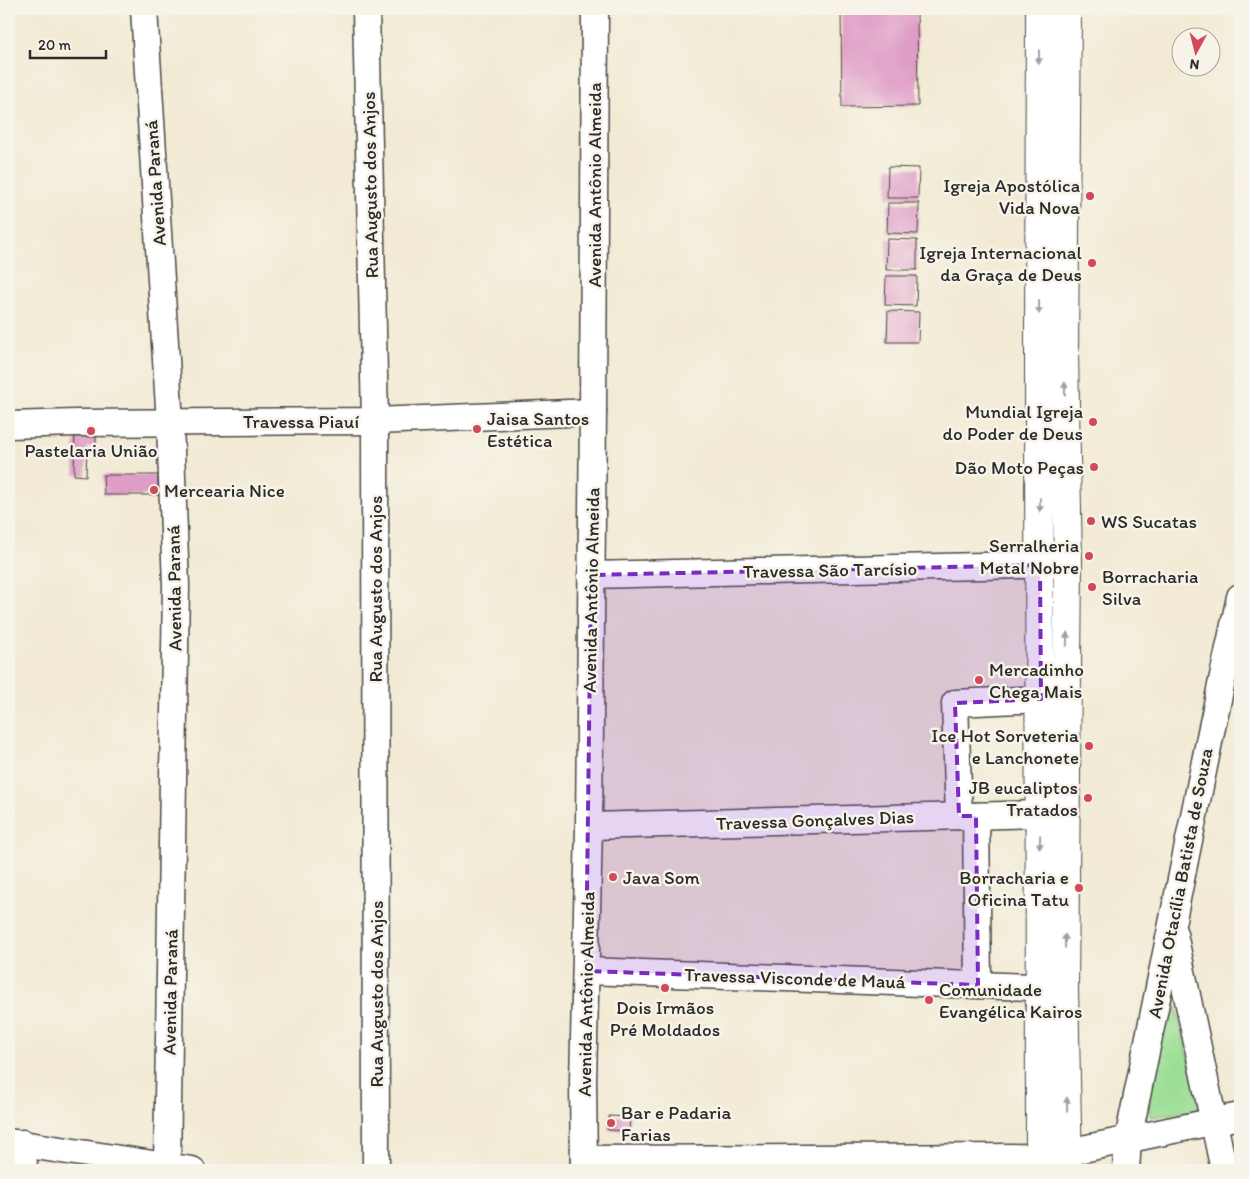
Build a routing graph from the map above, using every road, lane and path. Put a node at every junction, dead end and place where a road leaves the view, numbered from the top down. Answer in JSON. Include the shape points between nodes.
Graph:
{"nodes":[{"id":1,"x":144,"y":9,"type":"edge"},
{"id":2,"x":366,"y":9,"type":"edge"},
{"id":3,"x":594,"y":9,"type":"edge"},
{"id":4,"x":1040,"y":9,"type":"edge"},
{"id":5,"x":1068,"y":9,"type":"edge"},
{"id":6,"x":1039,"y":149,"type":"junction"},
{"id":7,"x":1066,"y":150,"type":"junction"},
{"id":8,"x":594,"y":412,"type":"junction"},
{"id":9,"x":375,"y":421,"type":"junction"},
{"id":10,"x":170,"y":423,"type":"junction"},
{"id":11,"x":9,"y":425,"type":"edge"},
{"id":12,"x":1068,"y":563,"type":"junction"},
{"id":13,"x":1040,"y":565,"type":"junction"},
{"id":14,"x":591,"y":575,"type":"junction"},
{"id":15,"x":1237,"y":624,"type":"edge"},
{"id":16,"x":1040,"y":699,"type":"junction"},
{"id":17,"x":1041,"y":814,"type":"junction"},
{"id":18,"x":968,"y":816,"type":"junction"},
{"id":19,"x":589,"y":826,"type":"junction"},
{"id":20,"x":1172,"y":923,"type":"junction"},
{"id":21,"x":586,"y":971,"type":"junction"},
{"id":22,"x":978,"y":985,"type":"junction"},
{"id":23,"x":1052,"y":988,"type":"junction"},
{"id":24,"x":1240,"y":1116,"type":"edge"},
{"id":25,"x":1214,"y":1122,"type":"junction"},
{"id":26,"x":1128,"y":1140,"type":"junction"},
{"id":27,"x":16,"y":1142,"type":"edge"},
{"id":28,"x":1068,"y":1161,"type":"edge"},
{"id":29,"x":917,"y":1164,"type":"edge"},
{"id":30,"x":1040,"y":1164,"type":"edge"},
{"id":31,"x":584,"y":1165,"type":"edge"},
{"id":32,"x":179,"y":1169,"type":"edge"},
{"id":33,"x":24,"y":1170,"type":"edge"},
{"id":34,"x":376,"y":1170,"type":"edge"},
{"id":35,"x":1126,"y":1170,"type":"edge"},
{"id":36,"x":1224,"y":1170,"type":"edge"}],
"edges":[{"from":1,"to":10,"type":"street","name":"Avenida Paraná"},
{"from":2,"to":9,"type":"street","name":"Rua Augusto dos Anjos"},
{"from":3,"to":8,"type":"street","name":"Avenida Antônio Almeida"},
{"from":4,"to":6,"type":"main road","one_way":true},
{"from":5,"to":7,"type":"main road"},
{"from":6,"to":7,"type":"main road"},
{"from":6,"to":13,"type":"main road","one_way":true},
{"from":12,"to":7,"type":"main road","one_way":true,"via":[[1064,352]]},
{"from":8,"to":9,"type":"street","name":"Travessa Piauí"},
{"from":8,"to":14,"type":"street","name":"Avenida Antônio Almeida"},
{"from":9,"to":10,"type":"street","name":"Travessa Piauí"},
{"from":9,"to":34,"type":"street","name":"Rua Augusto dos Anjos"},
{"from":10,"to":11,"type":"street","name":"Travessa Piauí"},
{"from":10,"to":32,"type":"street","name":"Avenida Paraná","via":[[176,586]]},
{"from":12,"to":13,"type":"street","name":"Travessa São Tarcísio"},
{"from":23,"to":12,"type":"main road","one_way":true},
{"from":13,"to":14,"type":"street","name":"Travessa São Tarcísio"},
{"from":13,"to":16,"type":"main road"},
{"from":14,"to":19,"type":"street","name":"Avenida Antônio Almeida"},
{"from":15,"to":20,"type":"street","name":"Avenida Otacília Batista de Souza"},
{"from":16,"to":17,"type":"main road"},
{"from":16,"to":18,"type":"street","via":[[955,702]]},
{"from":17,"to":18,"type":"street","name":"Travessa Gonçalves Dias"},
{"from":17,"to":23,"type":"main road","one_way":true},
{"from":18,"to":19,"type":"street","name":"Travessa Gonçalves Dias"},
{"from":18,"to":22,"type":"street"},
{"from":19,"to":21,"type":"street","name":"Avenida Antônio Almeida"},
{"from":20,"to":25,"type":"street"},
{"from":20,"to":26,"type":"street","name":"Avenida Otacília Batista de Souza"},
{"from":21,"to":22,"type":"street","name":"Travessa Visconde de Mauá"},
{"from":21,"to":31,"type":"street","name":"Avenida Antônio Almeida"},
{"from":22,"to":23,"type":"street","name":"Travessa Visconde de Mauá"},
{"from":28,"to":23,"type":"main road","one_way":true},
{"from":23,"to":30,"type":"main road"},
{"from":24,"to":25,"type":"street"},
{"from":25,"to":26,"type":"street"},
{"from":25,"to":36,"type":"street"},
{"from":26,"to":28,"type":"street"},
{"from":26,"to":35,"type":"street","name":"Avenida Otacília Batista de Souza"},
{"from":27,"to":32,"type":"street"},
{"from":27,"to":33,"type":"street"},
{"from":29,"to":30,"type":"street"},
{"from":29,"to":31,"type":"street"}]}
